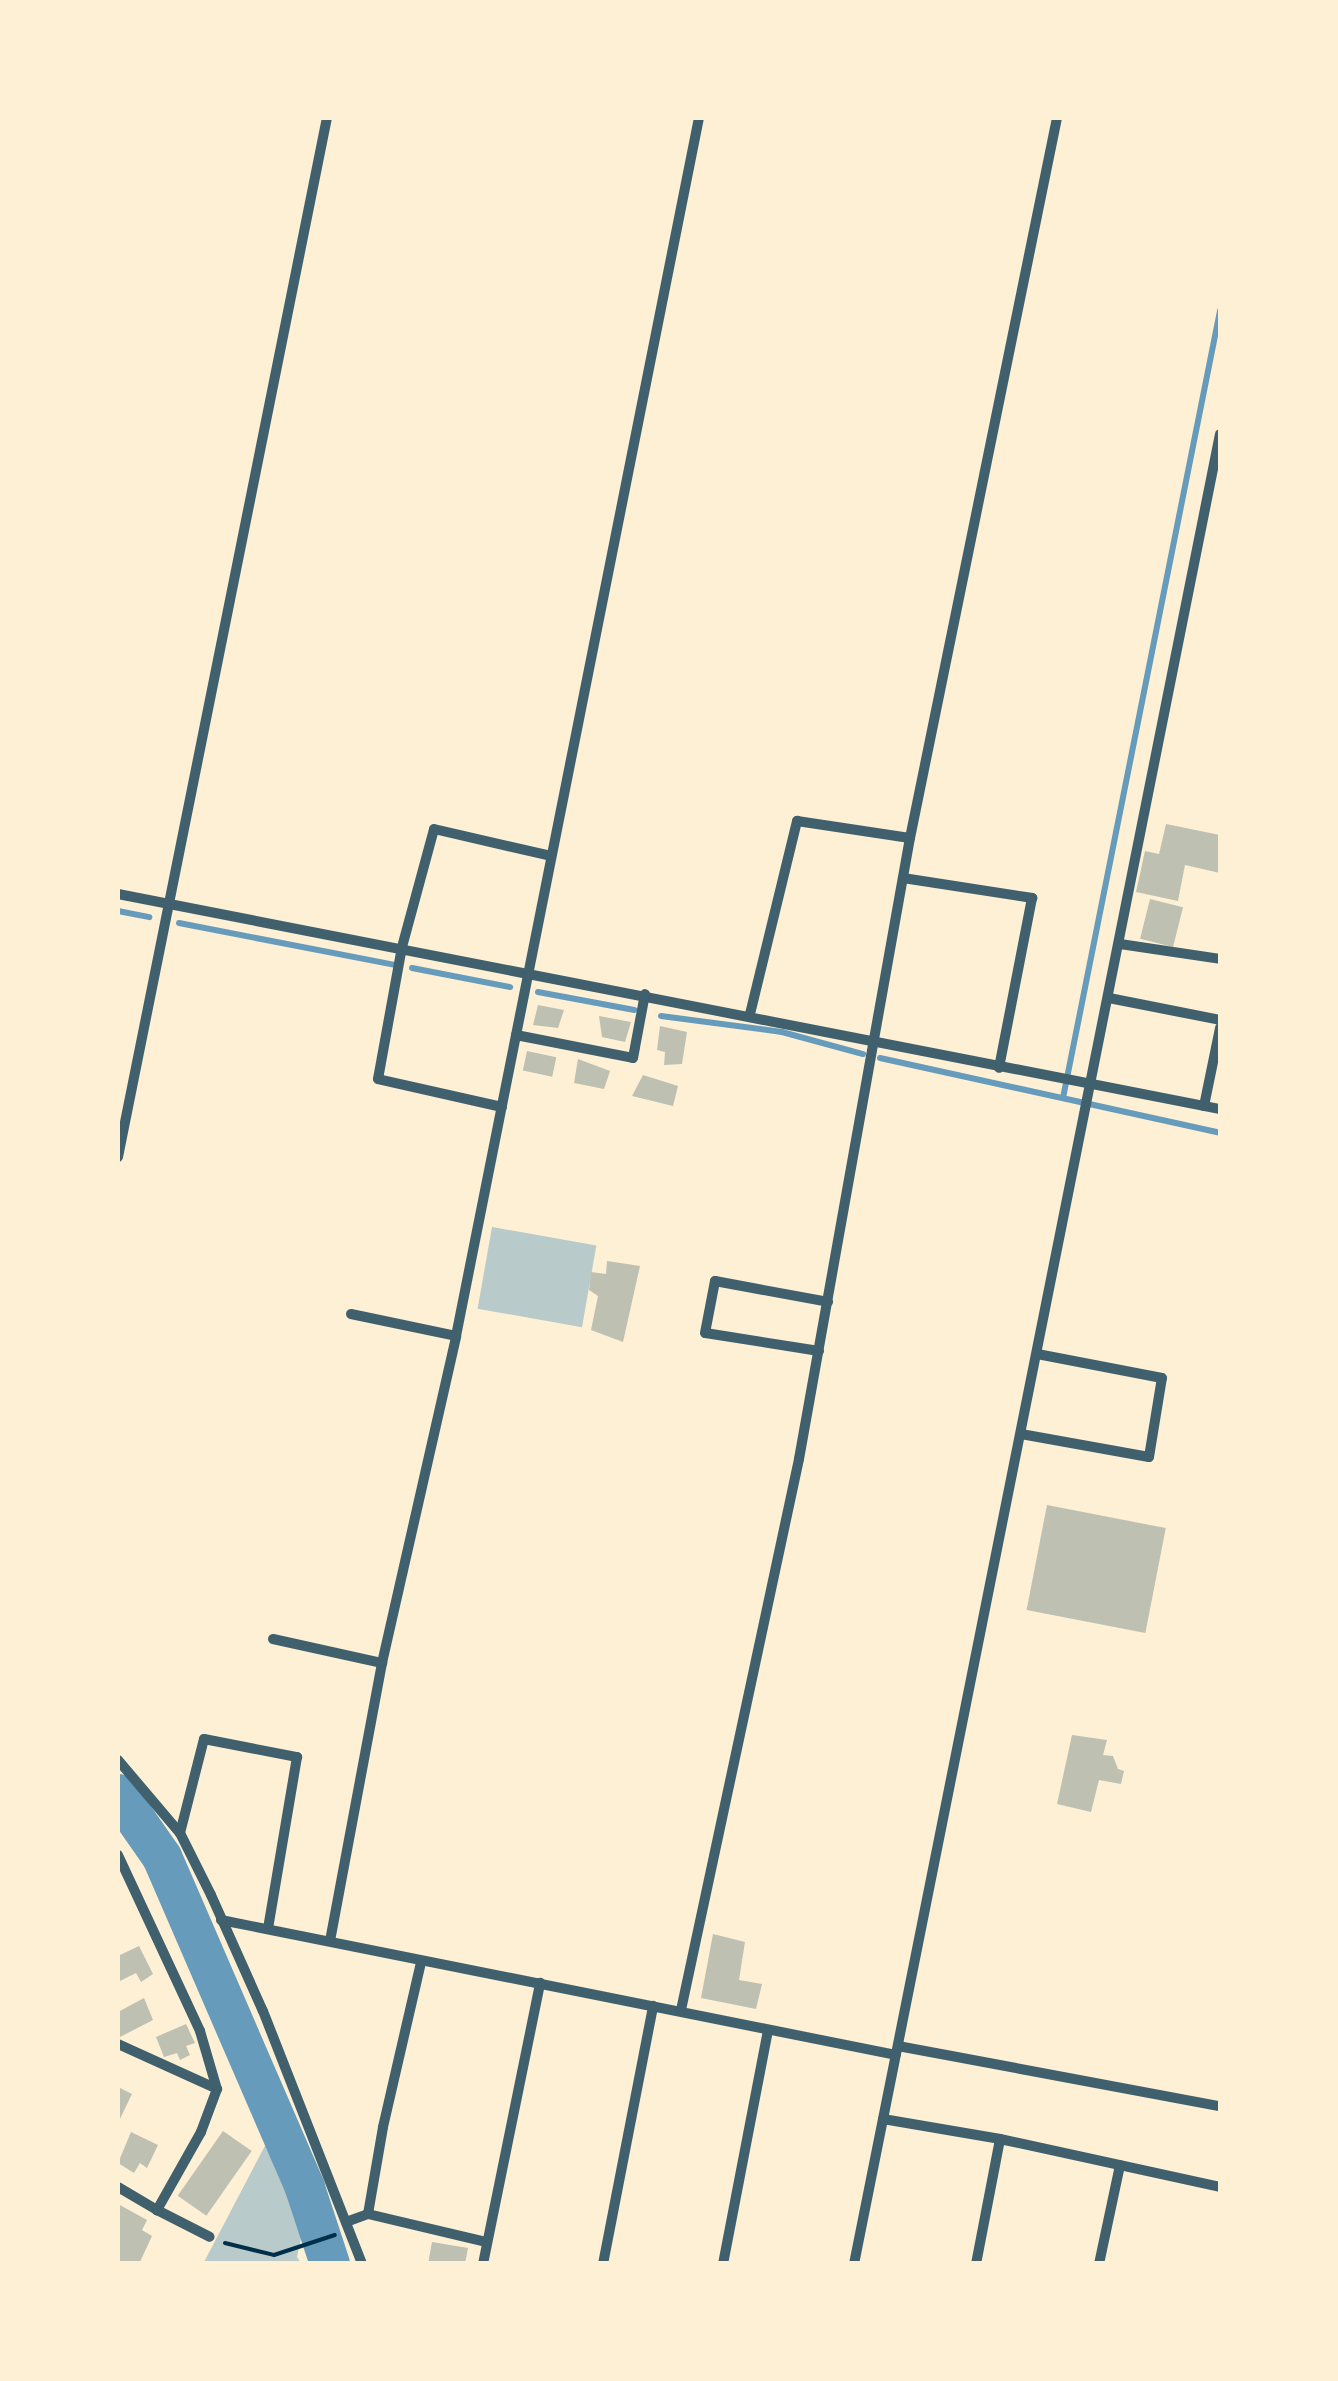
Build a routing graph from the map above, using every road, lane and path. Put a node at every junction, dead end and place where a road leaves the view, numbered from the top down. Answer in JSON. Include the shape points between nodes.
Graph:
{"nodes":[{"id":1,"x":327,"y":118,"type":"edge"},
{"id":2,"x":699,"y":118,"type":"edge"},
{"id":3,"x":1057,"y":118,"type":"edge"},
{"id":4,"x":1220,"y":434,"type":"edge"},
{"id":5,"x":910,"y":838,"type":"junction"},
{"id":6,"x":551,"y":856,"type":"junction"},
{"id":7,"x":903,"y":878,"type":"junction"},
{"id":8,"x":118,"y":894,"type":"edge"},
{"id":9,"x":170,"y":905,"type":"junction"},
{"id":10,"x":1120,"y":944,"type":"junction"},
{"id":11,"x":402,"y":947,"type":"junction"},
{"id":12,"x":1220,"y":959,"type":"edge"},
{"id":13,"x":528,"y":972,"type":"junction"},
{"id":14,"x":645,"y":994,"type":"junction"},
{"id":15,"x":1109,"y":998,"type":"junction"},
{"id":16,"x":750,"y":1014,"type":"junction"},
{"id":17,"x":1220,"y":1024,"type":"edge"},
{"id":18,"x":516,"y":1035,"type":"junction"},
{"id":19,"x":876,"y":1038,"type":"junction"},
{"id":20,"x":998,"y":1068,"type":"junction"},
{"id":21,"x":1088,"y":1087,"type":"junction"},
{"id":22,"x":1204,"y":1106,"type":"junction"},
{"id":23,"x":502,"y":1107,"type":"junction"},
{"id":24,"x":1220,"y":1109,"type":"edge"},
{"id":25,"x":120,"y":1134,"type":"edge"},
{"id":26,"x":118,"y":1157,"type":"edge"},
{"id":27,"x":828,"y":1302,"type":"junction"},
{"id":28,"x":351,"y":1314,"type":"dead end"},
{"id":29,"x":456,"y":1336,"type":"junction"},
{"id":30,"x":818,"y":1352,"type":"junction"},
{"id":31,"x":1037,"y":1354,"type":"junction"},
{"id":32,"x":1021,"y":1434,"type":"junction"},
{"id":33,"x":273,"y":1639,"type":"dead end"},
{"id":34,"x":382,"y":1663,"type":"junction"},
{"id":35,"x":118,"y":1760,"type":"edge"},
{"id":36,"x":180,"y":1833,"type":"junction"},
{"id":37,"x":118,"y":1854,"type":"edge"},
{"id":38,"x":130,"y":1879,"type":"junction"},
{"id":39,"x":118,"y":1885,"type":"edge"},
{"id":40,"x":221,"y":1920,"type":"junction"},
{"id":41,"x":268,"y":1929,"type":"junction"},
{"id":42,"x":330,"y":1941,"type":"junction"},
{"id":43,"x":422,"y":1962,"type":"junction"},
{"id":44,"x":540,"y":1982,"type":"junction"},
{"id":45,"x":653,"y":2006,"type":"junction"},
{"id":46,"x":680,"y":2010,"type":"junction"},
{"id":47,"x":768,"y":2030,"type":"junction"},
{"id":48,"x":118,"y":2044,"type":"edge"},
{"id":49,"x":897,"y":2050,"type":"junction"},
{"id":50,"x":217,"y":2089,"type":"junction"},
{"id":51,"x":1220,"y":2106,"type":"edge"},
{"id":52,"x":883,"y":2119,"type":"junction"},
{"id":53,"x":1000,"y":2139,"type":"junction"},
{"id":54,"x":1120,"y":2165,"type":"junction"},
{"id":55,"x":1220,"y":2187,"type":"edge"},
{"id":56,"x":118,"y":2188,"type":"edge"},
{"id":57,"x":158,"y":2210,"type":"junction"},
{"id":58,"x":368,"y":2214,"type":"junction"},
{"id":59,"x":347,"y":2226,"type":"junction"},
{"id":60,"x":210,"y":2237,"type":"joint"},
{"id":61,"x":486,"y":2242,"type":"junction"},
{"id":62,"x":362,"y":2264,"type":"edge"},
{"id":63,"x":483,"y":2264,"type":"edge"},
{"id":64,"x":603,"y":2264,"type":"edge"},
{"id":65,"x":723,"y":2264,"type":"edge"},
{"id":66,"x":854,"y":2264,"type":"edge"},
{"id":67,"x":976,"y":2264,"type":"edge"},
{"id":68,"x":1099,"y":2264,"type":"edge"}],
"edges":[{"from":1,"to":9,"type":"street"},
{"from":2,"to":6,"type":"street"},
{"from":3,"to":5,"type":"street"},
{"from":4,"to":10,"type":"street"},
{"from":5,"to":7,"type":"street"},
{"from":5,"to":16,"type":"street","via":[[797,821]]},
{"from":6,"to":11,"type":"street","via":[[434,828]]},
{"from":6,"to":13,"type":"street"},
{"from":7,"to":19,"type":"street"},
{"from":7,"to":20,"type":"street","via":[[1032,898]]},
{"from":8,"to":9,"type":"street"},
{"from":9,"to":11,"type":"street"},
{"from":9,"to":25,"type":"street"},
{"from":10,"to":12,"type":"street"},
{"from":10,"to":15,"type":"street"},
{"from":11,"to":13,"type":"street"},
{"from":11,"to":23,"type":"street","via":[[378,1080]]},
{"from":13,"to":14,"type":"street"},
{"from":13,"to":18,"type":"street"},
{"from":14,"to":16,"type":"street"},
{"from":14,"to":18,"type":"street","via":[[633,1058]]},
{"from":15,"to":17,"type":"street"},
{"from":15,"to":21,"type":"street"},
{"from":16,"to":19,"type":"street"},
{"from":17,"to":22,"type":"street"},
{"from":18,"to":23,"type":"street"},
{"from":19,"to":20,"type":"street"},
{"from":19,"to":27,"type":"street"},
{"from":20,"to":21,"type":"street"},
{"from":21,"to":22,"type":"street"},
{"from":21,"to":31,"type":"street"},
{"from":22,"to":24,"type":"street"},
{"from":23,"to":29,"type":"street"},
{"from":25,"to":26,"type":"street"},
{"from":27,"to":30,"type":"street"},
{"from":27,"to":30,"type":"street","via":[[715,1282],[705,1332]]},
{"from":28,"to":29,"type":"street"},
{"from":29,"to":34,"type":"street"},
{"from":30,"to":46,"type":"street"},
{"from":31,"to":32,"type":"street"},
{"from":31,"to":32,"type":"street","via":[[1162,1378],[1149,1457]]},
{"from":32,"to":49,"type":"street"},
{"from":33,"to":34,"type":"street"},
{"from":34,"to":42,"type":"street"},
{"from":35,"to":36,"type":"street"},
{"from":36,"to":40,"type":"street"},
{"from":36,"to":41,"type":"street","via":[[204,1739],[297,1758]]},
{"from":37,"to":38,"type":"street"},
{"from":38,"to":39,"type":"street"},
{"from":38,"to":50,"type":"street","via":[[206,2047]]},
{"from":40,"to":41,"type":"street"},
{"from":40,"to":59,"type":"street"},
{"from":41,"to":42,"type":"street"},
{"from":42,"to":43,"type":"street"},
{"from":43,"to":44,"type":"street"},
{"from":43,"to":58,"type":"street"},
{"from":44,"to":45,"type":"street"},
{"from":44,"to":61,"type":"street"},
{"from":45,"to":46,"type":"street"},
{"from":45,"to":64,"type":"street"},
{"from":46,"to":47,"type":"street"},
{"from":47,"to":49,"type":"street"},
{"from":47,"to":65,"type":"street"},
{"from":48,"to":50,"type":"street"},
{"from":49,"to":51,"type":"street"},
{"from":49,"to":52,"type":"street"},
{"from":50,"to":57,"type":"street"},
{"from":52,"to":53,"type":"street"},
{"from":52,"to":66,"type":"street"},
{"from":53,"to":54,"type":"street"},
{"from":53,"to":67,"type":"street"},
{"from":54,"to":55,"type":"street"},
{"from":54,"to":68,"type":"street"},
{"from":56,"to":57,"type":"street"},
{"from":57,"to":60,"type":"street"},
{"from":58,"to":59,"type":"street"},
{"from":58,"to":61,"type":"street"},
{"from":59,"to":60,"type":"path","via":[[274,2256]]},
{"from":59,"to":62,"type":"street"},
{"from":61,"to":63,"type":"street"}]}
